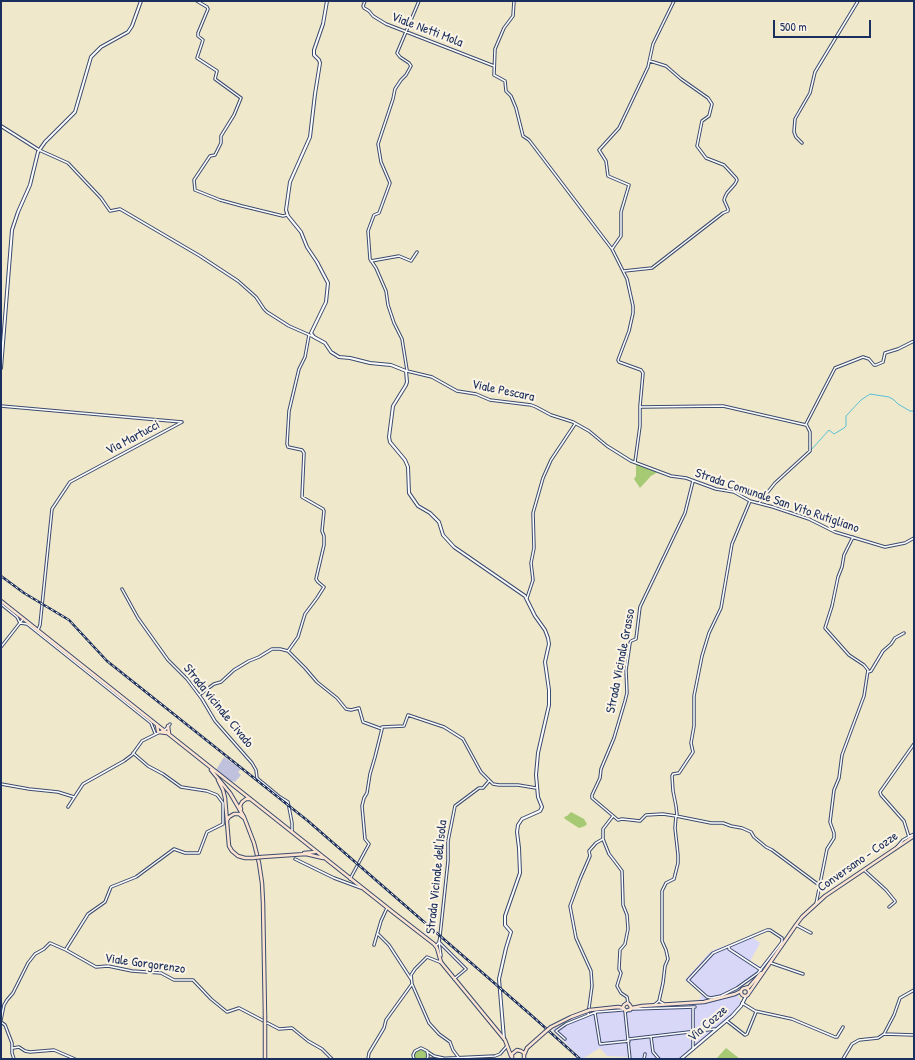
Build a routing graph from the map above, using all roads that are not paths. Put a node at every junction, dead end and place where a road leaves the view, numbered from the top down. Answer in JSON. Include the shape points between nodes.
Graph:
{"nodes":[{"id":1,"x":141,"y":1,"type":"edge"},
{"id":2,"x":199,"y":1,"type":"edge"},
{"id":3,"x":327,"y":1,"type":"edge"},
{"id":4,"x":366,"y":1,"type":"edge"},
{"id":5,"x":419,"y":1,"type":"edge"},
{"id":6,"x":514,"y":1,"type":"edge"},
{"id":7,"x":674,"y":1,"type":"edge"},
{"id":8,"x":858,"y":1,"type":"edge"},
{"id":9,"x":406,"y":33,"type":"junction"},
{"id":10,"x":650,"y":61,"type":"junction"},
{"id":11,"x":494,"y":66,"type":"junction"},
{"id":12,"x":1,"y":126,"type":"edge"},
{"id":13,"x":802,"y":143,"type":"dead end"},
{"id":14,"x":39,"y":150,"type":"junction"},
{"id":15,"x":287,"y":215,"type":"junction"},
{"id":16,"x":612,"y":249,"type":"junction"},
{"id":17,"x":417,"y":252,"type":"dead end"},
{"id":18,"x":371,"y":261,"type":"junction"},
{"id":19,"x":624,"y":271,"type":"junction"},
{"id":20,"x":309,"y":335,"type":"junction"},
{"id":21,"x":314,"y":337,"type":"junction"},
{"id":22,"x":914,"y":341,"type":"edge"},
{"id":23,"x":1,"y":368,"type":"edge"},
{"id":24,"x":406,"y":371,"type":"junction"},
{"id":25,"x":1,"y":406,"type":"edge"},
{"id":26,"x":640,"y":407,"type":"junction"},
{"id":27,"x":575,"y":424,"type":"junction"},
{"id":28,"x":806,"y":425,"type":"junction"},
{"id":29,"x":635,"y":462,"type":"junction"},
{"id":30,"x":693,"y":481,"type":"junction"},
{"id":31,"x":750,"y":501,"type":"junction"},
{"id":32,"x":759,"y":503,"type":"junction"},
{"id":33,"x":854,"y":537,"type":"junction"},
{"id":34,"x":914,"y":538,"type":"edge"},
{"id":35,"x":122,"y":589,"type":"dead end"},
{"id":36,"x":527,"y":598,"type":"junction"},
{"id":37,"x":1,"y":603,"type":"edge"},
{"id":38,"x":23,"y":619,"type":"junction"},
{"id":39,"x":20,"y":623,"type":"junction"},
{"id":40,"x":38,"y":630,"type":"junction"},
{"id":41,"x":904,"y":633,"type":"dead end"},
{"id":42,"x":1,"y":647,"type":"edge"},
{"id":43,"x":288,"y":652,"type":"junction"},
{"id":44,"x":868,"y":672,"type":"junction"},
{"id":45,"x":199,"y":695,"type":"junction"},
{"id":46,"x":156,"y":724,"type":"junction"},
{"id":47,"x":168,"y":725,"type":"junction"},
{"id":48,"x":381,"y":728,"type":"junction"},
{"id":49,"x":162,"y":729,"type":"junction"},
{"id":50,"x":157,"y":732,"type":"junction"},
{"id":51,"x":168,"y":734,"type":"junction"},
{"id":52,"x":914,"y":744,"type":"edge"},
{"id":53,"x":133,"y":753,"type":"junction"},
{"id":54,"x":202,"y":761,"type":"junction"},
{"id":55,"x":213,"y":772,"type":"junction"},
{"id":56,"x":490,"y":781,"type":"junction"},
{"id":57,"x":1,"y":784,"type":"edge"},
{"id":58,"x":536,"y":788,"type":"junction"},
{"id":59,"x":74,"y":797,"type":"junction"},
{"id":60,"x":251,"y":800,"type":"junction"},
{"id":61,"x":68,"y":806,"type":"dead end"},
{"id":62,"x":613,"y":816,"type":"junction"},
{"id":63,"x":676,"y":816,"type":"junction"},
{"id":64,"x":244,"y":817,"type":"junction"},
{"id":65,"x":246,"y":821,"type":"junction"},
{"id":66,"x":225,"y":824,"type":"junction"},
{"id":67,"x":292,"y":832,"type":"junction"},
{"id":68,"x":914,"y":835,"type":"edge"},
{"id":69,"x":909,"y":836,"type":"junction"},
{"id":70,"x":603,"y":839,"type":"junction"},
{"id":71,"x":307,"y":844,"type":"junction"},
{"id":72,"x":896,"y":849,"type":"junction"},
{"id":73,"x":316,"y":852,"type":"junction"},
{"id":74,"x":304,"y":853,"type":"junction"},
{"id":75,"x":296,"y":854,"type":"junction"},
{"id":76,"x":310,"y":854,"type":"junction"},
{"id":77,"x":295,"y":859,"type":"dead end"},
{"id":78,"x":325,"y":859,"type":"junction"},
{"id":79,"x":864,"y":870,"type":"junction"},
{"id":80,"x":350,"y":879,"type":"junction"},
{"id":81,"x":819,"y":885,"type":"junction"},
{"id":82,"x":362,"y":888,"type":"junction"},
{"id":83,"x":816,"y":904,"type":"junction"},
{"id":84,"x":889,"y":907,"type":"dead end"},
{"id":85,"x":387,"y":908,"type":"junction"},
{"id":86,"x":796,"y":925,"type":"junction"},
{"id":87,"x":811,"y":932,"type":"dead end"},
{"id":88,"x":378,"y":934,"type":"junction"},
{"id":89,"x":439,"y":942,"type":"junction"},
{"id":90,"x":374,"y":945,"type":"dead end"},
{"id":91,"x":437,"y":947,"type":"junction"},
{"id":92,"x":728,"y":947,"type":"junction"},
{"id":93,"x":66,"y":950,"type":"junction"},
{"id":94,"x":441,"y":962,"type":"junction"},
{"id":95,"x":770,"y":962,"type":"junction"},
{"id":96,"x":761,"y":970,"type":"junction"},
{"id":97,"x":803,"y":974,"type":"dead end"},
{"id":98,"x":759,"y":975,"type":"junction"},
{"id":99,"x":411,"y":979,"type":"junction"},
{"id":100,"x":454,"y":979,"type":"junction"},
{"id":101,"x":746,"y":983,"type":"junction"},
{"id":102,"x":412,"y":984,"type":"junction"},
{"id":103,"x":738,"y":988,"type":"junction"},
{"id":104,"x":745,"y":988,"type":"junction"},
{"id":105,"x":914,"y":990,"type":"edge"},
{"id":106,"x":749,"y":993,"type":"junction"},
{"id":107,"x":741,"y":994,"type":"junction"},
{"id":108,"x":659,"y":1001,"type":"junction"},
{"id":109,"x":743,"y":1002,"type":"junction"},
{"id":110,"x":668,"y":1005,"type":"junction"},
{"id":111,"x":626,"y":1006,"type":"junction"},
{"id":112,"x":642,"y":1006,"type":"junction"},
{"id":113,"x":653,"y":1006,"type":"junction"},
{"id":114,"x":630,"y":1009,"type":"junction"},
{"id":115,"x":756,"y":1012,"type":"junction"},
{"id":116,"x":595,"y":1013,"type":"junction"},
{"id":117,"x":588,"y":1015,"type":"junction"},
{"id":118,"x":626,"y":1016,"type":"junction"},
{"id":119,"x":728,"y":1020,"type":"junction"},
{"id":120,"x":1,"y":1021,"type":"edge"},
{"id":121,"x":843,"y":1027,"type":"dead end"},
{"id":122,"x":717,"y":1029,"type":"junction"},
{"id":123,"x":693,"y":1032,"type":"junction"},
{"id":124,"x":884,"y":1034,"type":"junction"},
{"id":125,"x":914,"y":1035,"type":"edge"},
{"id":126,"x":651,"y":1036,"type":"junction"},
{"id":127,"x":565,"y":1039,"type":"dead end"},
{"id":128,"x":504,"y":1040,"type":"junction"},
{"id":129,"x":629,"y":1040,"type":"junction"},
{"id":130,"x":507,"y":1046,"type":"junction"},
{"id":131,"x":13,"y":1048,"type":"junction"},
{"id":132,"x":528,"y":1048,"type":"junction"},
{"id":133,"x":693,"y":1049,"type":"junction"},
{"id":134,"x":519,"y":1050,"type":"junction"},
{"id":135,"x":427,"y":1051,"type":"junction"},
{"id":136,"x":515,"y":1051,"type":"junction"},
{"id":137,"x":645,"y":1054,"type":"dead end"},
{"id":138,"x":524,"y":1055,"type":"junction"},
{"id":139,"x":512,"y":1057,"type":"edge"},
{"id":140,"x":459,"y":1058,"type":"edge"},
{"id":141,"x":14,"y":1059,"type":"edge"},
{"id":142,"x":75,"y":1059,"type":"edge"},
{"id":143,"x":265,"y":1059,"type":"edge"},
{"id":144,"x":332,"y":1059,"type":"edge"},
{"id":145,"x":368,"y":1059,"type":"edge"},
{"id":146,"x":414,"y":1059,"type":"edge"},
{"id":147,"x":428,"y":1059,"type":"edge"},
{"id":148,"x":446,"y":1059,"type":"edge"},
{"id":149,"x":466,"y":1059,"type":"edge"},
{"id":150,"x":524,"y":1059,"type":"edge"},
{"id":151,"x":630,"y":1059,"type":"edge"},
{"id":152,"x":644,"y":1059,"type":"edge"},
{"id":153,"x":659,"y":1059,"type":"edge"},
{"id":154,"x":682,"y":1059,"type":"edge"},
{"id":155,"x":843,"y":1059,"type":"edge"}],
"edges":[{"from":1,"to":14,"type":"street","via":[[130,30],[101,47],[92,57],[75,112]]},
{"from":2,"to":15,"type":"street","via":[[208,9],[198,33],[203,40],[197,58],[217,71],[215,79],[241,98],[221,136],[221,143],[215,155],[210,156],[194,180],[195,190],[242,206]]},
{"from":3,"to":15,"type":"street","via":[[323,24],[314,50],[314,55],[320,63],[310,136],[290,182],[286,201]]},
{"from":4,"to":9,"type":"street","name":"Viale Netti Mola","via":[[363,7],[373,16]]},
{"from":5,"to":9,"type":"street"},
{"from":6,"to":11,"type":"street","via":[[513,16],[496,45]]},
{"from":7,"to":10,"type":"street","via":[[653,44]]},
{"from":8,"to":13,"type":"street","via":[[815,72],[810,92],[795,119],[794,132]]},
{"from":9,"to":11,"type":"street","name":"Viale Netti Mola"},
{"from":9,"to":18,"type":"street","via":[[397,54],[411,66],[395,89],[378,144],[381,162],[390,183],[379,213],[374,215],[369,228]]},
{"from":10,"to":16,"type":"street","via":[[619,128],[599,150],[606,161],[608,176],[629,185],[621,212],[621,236]]},
{"from":10,"to":19,"type":"street","via":[[666,66],[708,98],[712,104],[708,116],[701,122],[697,146],[706,158],[724,165],[737,180],[724,200],[728,211],[652,268]]},
{"from":11,"to":16,"type":"street","via":[[494,75],[505,81],[506,91],[514,102],[523,136],[529,140]]},
{"from":12,"to":14,"type":"street"},
{"from":14,"to":20,"type":"street","via":[[68,163],[110,211],[120,209],[200,256],[238,281],[256,297],[267,312]]},
{"from":14,"to":23,"type":"street","via":[[31,182],[12,230]]},
{"from":15,"to":21,"type":"street","via":[[299,229],[328,283],[326,302],[311,331]]},
{"from":16,"to":19,"type":"street"},
{"from":17,"to":18,"type":"street","via":[[411,261],[399,256]]},
{"from":18,"to":24,"type":"street","via":[[386,291],[388,306],[402,339]]},
{"from":19,"to":26,"type":"street","via":[[633,313],[618,360],[642,372]]},
{"from":20,"to":21,"type":"street"},
{"from":20,"to":43,"type":"street","via":[[289,411],[287,444],[304,453],[302,496],[324,511],[324,545],[316,579],[324,586],[305,614],[297,638]]},
{"from":21,"to":24,"type":"street","via":[[322,340],[338,357],[391,365]]},
{"from":22,"to":28,"type":"street","via":[[885,353],[884,360],[876,366],[863,357],[835,368]]},
{"from":24,"to":27,"type":"street","name":"Viale Pescara","via":[[436,379],[457,391],[476,394],[490,400],[531,405]]},
{"from":24,"to":36,"type":"street","via":[[406,386],[393,406],[390,442],[408,467],[409,493],[418,506],[439,522],[443,535],[454,547]]},
{"from":25,"to":40,"type":"street","name":"Via Martucci","via":[[182,422],[70,482],[52,509]]},
{"from":26,"to":28,"type":"street","via":[[723,406]]},
{"from":26,"to":29,"type":"street"},
{"from":27,"to":29,"type":"street","name":"Viale Pescara"},
{"from":27,"to":36,"type":"street","via":[[551,460],[533,513],[534,548],[531,563],[534,580]]},
{"from":28,"to":32,"type":"street","via":[[810,432],[810,451],[775,483]]},
{"from":29,"to":30,"type":"street","name":"Strada Comunale San Vito Rutigliano","via":[[671,476]]},
{"from":30,"to":31,"type":"street","name":"Strada Comunale San Vito Rutigliano","via":[[734,492]]},
{"from":30,"to":62,"type":"street","name":"Strada Vicinale Grasso","via":[[686,510],[640,607],[636,639],[631,642],[626,670],[625,701],[592,796]]},
{"from":31,"to":32,"type":"street","name":"Strada Comunale San Vito Rutigliano"},
{"from":31,"to":63,"type":"street","via":[[732,544],[721,608],[702,656],[694,696],[691,743],[693,752],[680,773],[672,776]]},
{"from":32,"to":33,"type":"street","name":"Strada Comunale San Vito Rutigliano"},
{"from":33,"to":34,"type":"street","name":"Strada Comunale San Vito Rutigliano","via":[[885,547],[905,543]]},
{"from":33,"to":44,"type":"street","via":[[844,555],[825,628],[849,655],[864,665]]},
{"from":35,"to":45,"type":"street","name":"Strada vicinale Civado","via":[[138,618],[162,652]]},
{"from":36,"to":58,"type":"street","via":[[547,633],[549,642],[545,662],[549,705],[538,753]]},
{"from":37,"to":38,"type":"main road"},
{"from":37,"to":39,"type":"street"},
{"from":38,"to":39,"type":"street"},
{"from":38,"to":40,"type":"main road"},
{"from":39,"to":42,"type":"street"},
{"from":39,"to":50,"type":"street","via":[[26,624],[151,723]]},
{"from":40,"to":46,"type":"main road"},
{"from":41,"to":44,"type":"street","via":[[895,638]]},
{"from":43,"to":45,"type":"street","via":[[272,649],[236,669],[221,682]]},
{"from":43,"to":48,"type":"street","via":[[346,709],[359,708],[364,722]]},
{"from":44,"to":81,"type":"street","via":[[864,696],[842,755],[830,822],[834,835],[827,849]]},
{"from":45,"to":67,"type":"street","name":"Strada vicinale Civado","via":[[211,717],[252,763],[258,778],[288,802]]},
{"from":46,"to":47,"type":"main road"},
{"from":46,"to":49,"type":"main road"},
{"from":46,"to":50,"type":"main road"},
{"from":47,"to":49,"type":"street"},
{"from":47,"to":51,"type":"main road"},
{"from":48,"to":56,"type":"street","via":[[404,726],[408,715],[448,728],[463,739],[481,772]]},
{"from":48,"to":80,"type":"street","via":[[367,794],[362,806],[365,839],[369,844]]},
{"from":49,"to":50,"type":"street"},
{"from":49,"to":51,"type":"main road"},
{"from":50,"to":51,"type":"main road"},
{"from":50,"to":53,"type":"street","via":[[142,741]]},
{"from":51,"to":54,"type":"main road"},
{"from":52,"to":69,"type":"street","via":[[880,792],[904,821]]},
{"from":53,"to":59,"type":"street","via":[[124,761],[85,783]]},
{"from":53,"to":66,"type":"street","via":[[181,788],[207,791],[217,795],[223,802]]},
{"from":54,"to":55,"type":"main road"},
{"from":54,"to":60,"type":"main road"},
{"from":55,"to":64,"type":"main road","via":[[230,793]]},
{"from":55,"to":66,"type":"main road","via":[[225,795]]},
{"from":56,"to":58,"type":"street","via":[[499,785]]},
{"from":56,"to":89,"type":"street","name":"Strada Vicinale dell'Isola","via":[[457,804],[453,810]]},
{"from":57,"to":59,"type":"street","via":[[58,792]]},
{"from":58,"to":128,"type":"street","via":[[542,807],[518,824],[520,873],[505,916],[505,925],[511,932],[499,979]]},
{"from":59,"to":61,"type":"street"},
{"from":60,"to":64,"type":"main road","via":[[244,800],[241,804]]},
{"from":60,"to":67,"type":"main road"},
{"from":62,"to":63,"type":"street","via":[[618,820],[640,821],[647,815]]},
{"from":62,"to":70,"type":"street","via":[[603,829]]},
{"from":63,"to":81,"type":"street","via":[[712,823],[723,822],[751,832],[766,847]]},
{"from":63,"to":108,"type":"street","via":[[678,863],[674,879],[666,883],[662,890],[662,941],[668,959]]},
{"from":64,"to":65,"type":"main road"},
{"from":65,"to":66,"type":"main road","via":[[234,814]]},
{"from":65,"to":143,"type":"main road","bridge":true,"via":[[254,843],[262,883]]},
{"from":66,"to":75,"type":"main road","bridge":true,"via":[[232,851],[243,858]]},
{"from":66,"to":93,"type":"street","via":[[206,832],[199,853],[185,853],[174,849],[134,878],[111,887],[105,902],[88,914]]},
{"from":67,"to":71,"type":"main road"},
{"from":68,"to":69,"type":"street"},
{"from":68,"to":72,"type":"main road","name":"Conversano - Cozze"},
{"from":69,"to":72,"type":"street","via":[[900,842]]},
{"from":70,"to":111,"type":"street","via":[[608,854],[622,871],[623,905],[628,928],[625,944],[620,950],[621,974],[617,986],[620,994],[627,997]]},
{"from":70,"to":117,"type":"street","via":[[589,851],[590,856],[570,906],[576,938],[591,971],[592,986]]},
{"from":71,"to":73,"type":"main road"},
{"from":71,"to":74,"type":"main road"},
{"from":72,"to":79,"type":"main road","name":"Conversano - Cozze"},
{"from":73,"to":74,"type":"main road"},
{"from":73,"to":76,"type":"main road"},
{"from":73,"to":78,"type":"main road"},
{"from":74,"to":75,"type":"main road"},
{"from":75,"to":76,"type":"main road"},
{"from":76,"to":78,"type":"main road"},
{"from":77,"to":82,"type":"street"},
{"from":78,"to":80,"type":"main road"},
{"from":79,"to":83,"type":"main road","name":"Conversano - Cozze"},
{"from":79,"to":84,"type":"street","via":[[895,900]]},
{"from":80,"to":82,"type":"main road"},
{"from":81,"to":83,"type":"street"},
{"from":82,"to":85,"type":"main road"},
{"from":83,"to":86,"type":"main road","name":"Conversano - Cozze"},
{"from":85,"to":88,"type":"street"},
{"from":85,"to":91,"type":"main road"},
{"from":86,"to":87,"type":"street"},
{"from":86,"to":95,"type":"main road","name":"Conversano - Cozze"},
{"from":88,"to":90,"type":"street"},
{"from":88,"to":99,"type":"street","via":[[389,945]]},
{"from":89,"to":91,"type":"street","name":"Strada Vicinale dell'Isola"},
{"from":89,"to":94,"type":"street"},
{"from":89,"to":100,"type":"street","via":[[466,969]]},
{"from":91,"to":94,"type":"main road"},
{"from":92,"to":96,"type":"street"},
{"from":92,"to":96,"type":"street","via":[[767,930],[782,938],[782,942]]},
{"from":92,"to":103,"type":"street","via":[[710,955],[688,980],[711,998]]},
{"from":93,"to":120,"type":"street","name":"Viale Gorgorenzo","via":[[50,943],[35,954],[14,993],[4,1005]]},
{"from":93,"to":144,"type":"street","name":"Viale Gorgorenzo","via":[[96,967],[108,966],[162,973],[174,980],[193,980],[211,1000],[227,1012],[239,1008],[279,1029],[293,1028]]},
{"from":94,"to":99,"type":"street","via":[[426,958],[415,969]]},
{"from":94,"to":100,"type":"main road"},
{"from":95,"to":97,"type":"street"},
{"from":95,"to":98,"type":"main road"},
{"from":95,"to":106,"type":"main road"},
{"from":96,"to":101,"type":"street"},
{"from":98,"to":101,"type":"street","via":[[749,985]]},
{"from":98,"to":104,"type":"main road"},
{"from":99,"to":102,"type":"street"},
{"from":100,"to":128,"type":"main road"},
{"from":101,"to":103,"type":"street"},
{"from":102,"to":140,"type":"street","via":[[429,1023],[450,1042]]},
{"from":102,"to":145,"type":"street","via":[[387,1019],[369,1052]]},
{"from":103,"to":107,"type":"street"},
{"from":104,"to":106,"type":"main road"},
{"from":104,"to":107,"type":"main road"},
{"from":105,"to":124,"type":"street","via":[[900,998]]},
{"from":106,"to":107,"type":"main road"},
{"from":107,"to":109,"type":"street"},
{"from":107,"to":110,"type":"main road","via":[[704,1002]]},
{"from":108,"to":110,"type":"street"},
{"from":108,"to":113,"type":"street"},
{"from":109,"to":115,"type":"street"},
{"from":109,"to":119,"type":"street","name":"Via Cozze"},
{"from":110,"to":113,"type":"main road"},
{"from":111,"to":112,"type":"main road"},
{"from":111,"to":114,"type":"main road"},
{"from":111,"to":114,"type":"main road","via":[[631,1007]]},
{"from":111,"to":116,"type":"street","via":[[622,1010]]},
{"from":111,"to":118,"type":"street"},
{"from":111,"to":132,"type":"main road","bridge":true,"via":[[589,1010],[571,1017],[551,1027]]},
{"from":112,"to":113,"type":"main road"},
{"from":112,"to":114,"type":"main road"},
{"from":114,"to":118,"type":"street"},
{"from":114,"to":123,"type":"street","via":[[694,1007]]},
{"from":115,"to":119,"type":"street","via":[[747,1034]]},
{"from":115,"to":121,"type":"street","via":[[792,1019],[836,1037]]},
{"from":116,"to":117,"type":"street"},
{"from":116,"to":129,"type":"street","via":[[600,1044]]},
{"from":117,"to":127,"type":"street","via":[[556,1031]]},
{"from":118,"to":129,"type":"street"},
{"from":119,"to":122,"type":"street","name":"Via Cozze"},
{"from":120,"to":131,"type":"street","name":"Viale Gorgorenzo","via":[[5,1025]]},
{"from":122,"to":123,"type":"street"},
{"from":122,"to":133,"type":"street","name":"Via Cozze"},
{"from":123,"to":126,"type":"street"},
{"from":123,"to":133,"type":"street"},
{"from":124,"to":125,"type":"street"},
{"from":124,"to":155,"type":"street","via":[[878,1038],[859,1040],[852,1044]]},
{"from":126,"to":129,"type":"street"},
{"from":126,"to":153,"type":"street","via":[[653,1052]]},
{"from":128,"to":130,"type":"main road"},
{"from":129,"to":151,"type":"street"},
{"from":130,"to":136,"type":"main road"},
{"from":130,"to":139,"type":"main road"},
{"from":130,"to":149,"type":"street","via":[[495,1056]]},
{"from":131,"to":141,"type":"street","name":"Viale Gorgorenzo"},
{"from":131,"to":142,"type":"street","via":[[18,1047],[30,1052],[54,1050]]},
{"from":132,"to":134,"type":"main road"},
{"from":132,"to":138,"type":"main road"},
{"from":133,"to":154,"type":"street","name":"Via Cozze"},
{"from":134,"to":136,"type":"main road"},
{"from":134,"to":138,"type":"main road"},
{"from":135,"to":146,"type":"street","via":[[423,1048],[417,1049],[413,1053]]},
{"from":135,"to":147,"type":"street"},
{"from":135,"to":148,"type":"street"},
{"from":136,"to":139,"type":"main road"},
{"from":137,"to":152,"type":"street"},
{"from":138,"to":150,"type":"main road"},
{"from":140,"to":148,"type":"street"},
{"from":140,"to":149,"type":"street"},
{"from":147,"to":148,"type":"street"}]}
